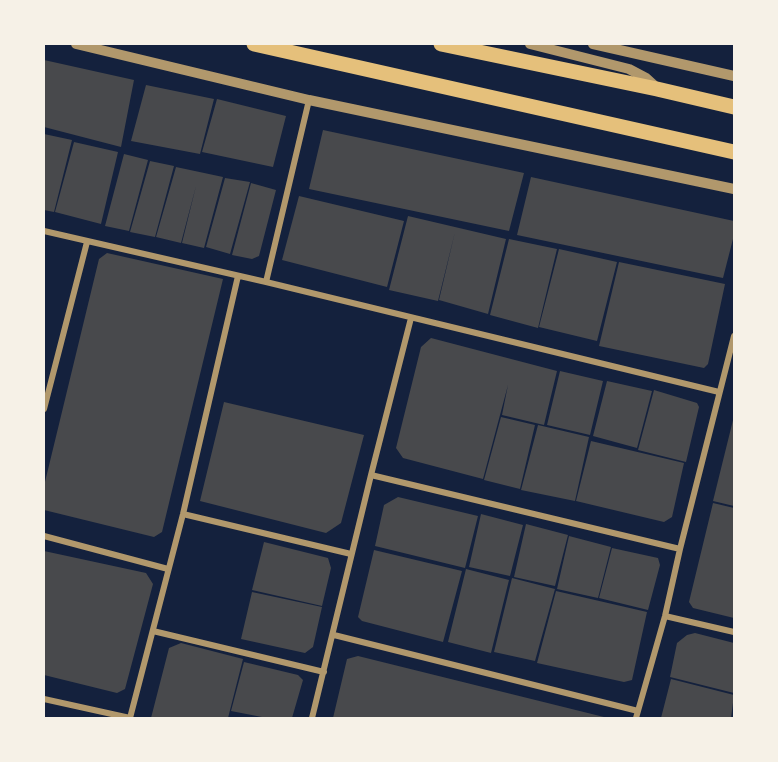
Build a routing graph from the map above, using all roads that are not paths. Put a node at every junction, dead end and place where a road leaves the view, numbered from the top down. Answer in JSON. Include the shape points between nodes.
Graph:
{"nodes":[{"id":1,"x":76,"y":44,"type":"edge"},
{"id":2,"x":254,"y":44,"type":"edge"},
{"id":3,"x":441,"y":44,"type":"edge"},
{"id":4,"x":530,"y":44,"type":"edge"},
{"id":5,"x":592,"y":44,"type":"edge"},
{"id":6,"x":735,"y":76,"type":"edge"},
{"id":7,"x":657,"y":88,"type":"junction"},
{"id":8,"x":309,"y":100,"type":"junction"},
{"id":9,"x":735,"y":107,"type":"edge"},
{"id":10,"x":735,"y":152,"type":"edge"},
{"id":11,"x":735,"y":189,"type":"edge"},
{"id":12,"x":44,"y":231,"type":"edge"},
{"id":13,"x":87,"y":242,"type":"junction"},
{"id":14,"x":238,"y":276,"type":"junction"},
{"id":15,"x":266,"y":282,"type":"junction"},
{"id":16,"x":411,"y":318,"type":"junction"},
{"id":17,"x":735,"y":336,"type":"edge"},
{"id":18,"x":719,"y":392,"type":"junction"},
{"id":19,"x":44,"y":409,"type":"edge"},
{"id":20,"x":371,"y":475,"type":"junction"},
{"id":21,"x":183,"y":514,"type":"junction"},
{"id":22,"x":44,"y":536,"type":"edge"},
{"id":23,"x":680,"y":549,"type":"junction"},
{"id":24,"x":351,"y":554,"type":"junction"},
{"id":25,"x":168,"y":569,"type":"junction"},
{"id":26,"x":665,"y":616,"type":"junction"},
{"id":27,"x":153,"y":631,"type":"junction"},
{"id":28,"x":735,"y":632,"type":"edge"},
{"id":29,"x":334,"y":636,"type":"junction"},
{"id":30,"x":324,"y":672,"type":"junction"},
{"id":31,"x":44,"y":699,"type":"edge"},
{"id":32,"x":638,"y":711,"type":"junction"},
{"id":33,"x":130,"y":718,"type":"edge"},
{"id":34,"x":312,"y":718,"type":"edge"},
{"id":35,"x":636,"y":718,"type":"edge"}],
"edges":[{"from":1,"to":8,"type":"street"},
{"from":2,"to":10,"type":"main road"},
{"from":3,"to":7,"type":"main road"},
{"from":4,"to":7,"type":"street","via":[[629,69]]},
{"from":5,"to":6,"type":"street"},
{"from":7,"to":9,"type":"main road"},
{"from":8,"to":11,"type":"street"},
{"from":8,"to":15,"type":"street"},
{"from":12,"to":13,"type":"street"},
{"from":13,"to":14,"type":"street"},
{"from":13,"to":19,"type":"street"},
{"from":14,"to":15,"type":"street"},
{"from":14,"to":21,"type":"street"},
{"from":15,"to":16,"type":"street"},
{"from":16,"to":18,"type":"street"},
{"from":16,"to":20,"type":"street"},
{"from":17,"to":18,"type":"street"},
{"from":18,"to":23,"type":"street"},
{"from":20,"to":23,"type":"street"},
{"from":20,"to":24,"type":"street"},
{"from":21,"to":24,"type":"street"},
{"from":21,"to":25,"type":"street"},
{"from":22,"to":25,"type":"street"},
{"from":23,"to":26,"type":"street"},
{"from":24,"to":29,"type":"street"},
{"from":25,"to":27,"type":"street"},
{"from":26,"to":28,"type":"street"},
{"from":26,"to":32,"type":"street"},
{"from":27,"to":30,"type":"street"},
{"from":27,"to":33,"type":"street"},
{"from":29,"to":30,"type":"street"},
{"from":29,"to":32,"type":"street"},
{"from":30,"to":34,"type":"street"},
{"from":31,"to":33,"type":"street"},
{"from":32,"to":35,"type":"street"}]}
